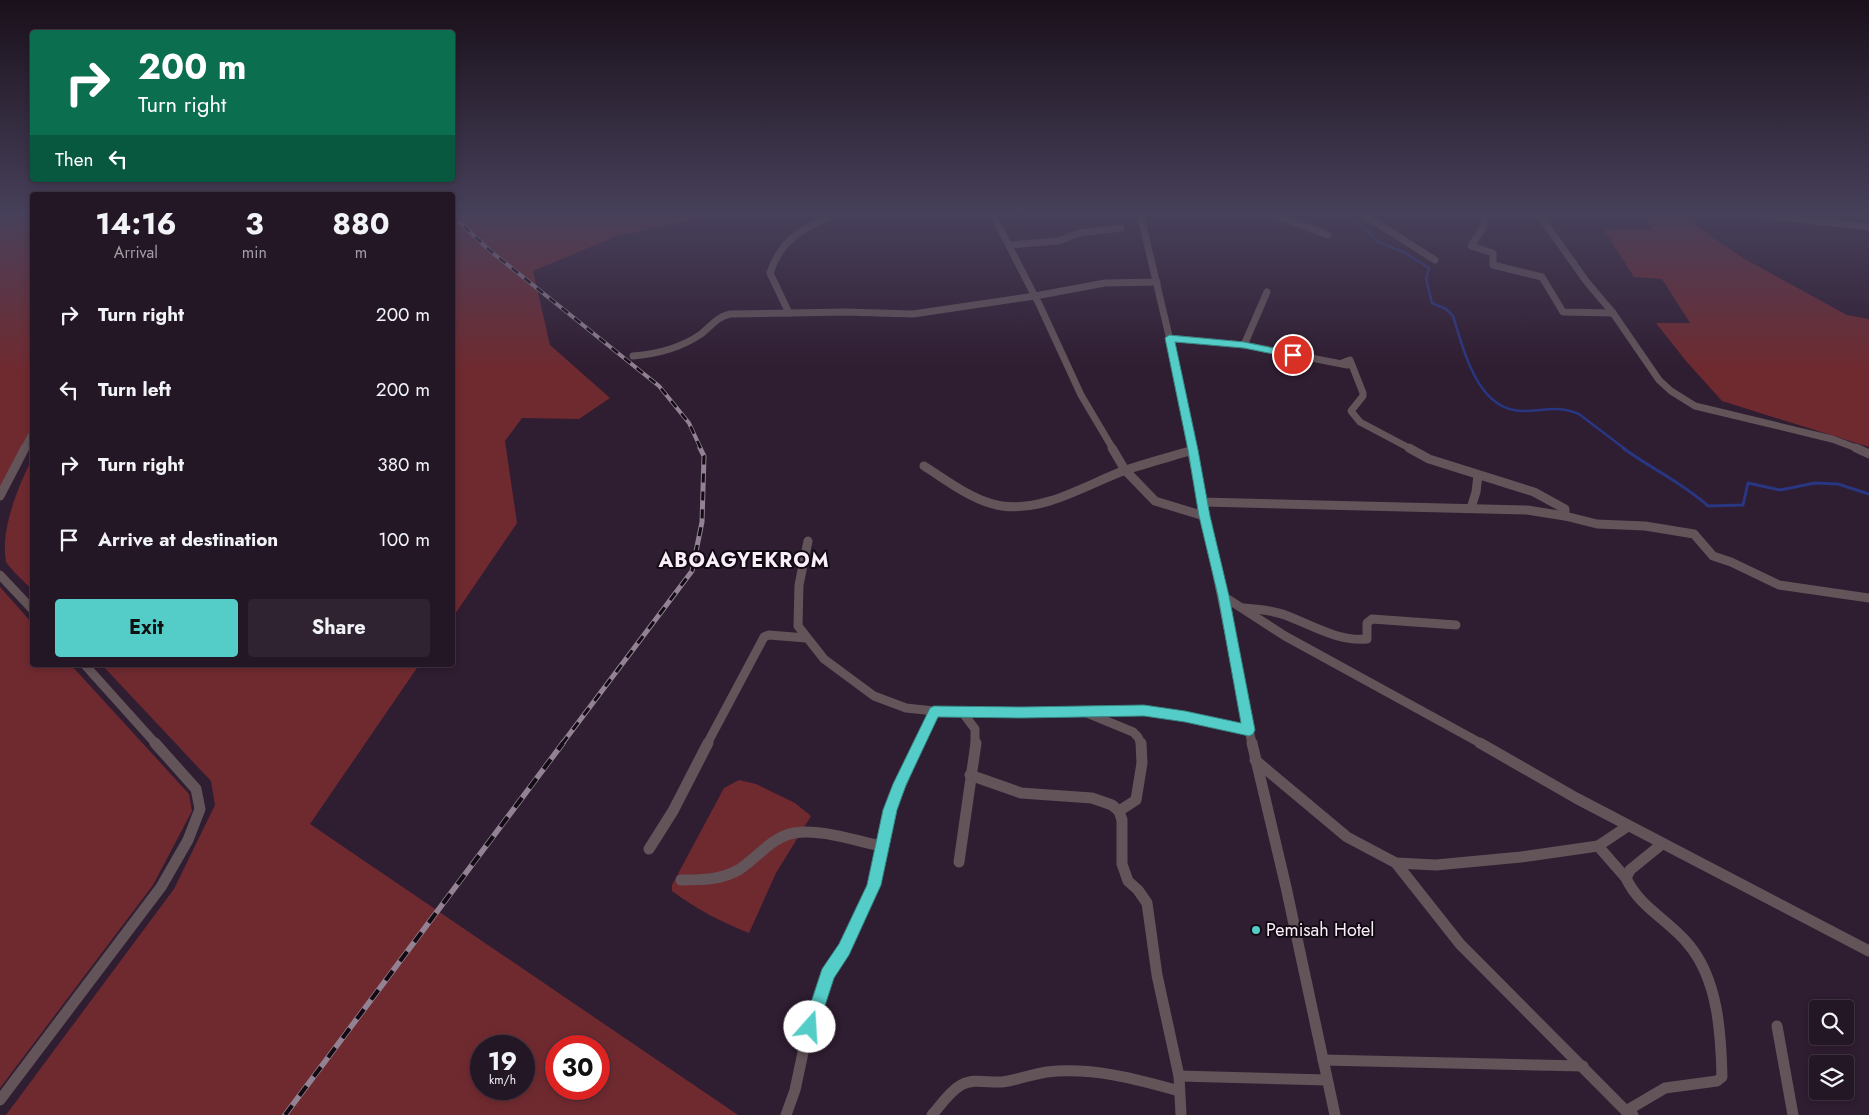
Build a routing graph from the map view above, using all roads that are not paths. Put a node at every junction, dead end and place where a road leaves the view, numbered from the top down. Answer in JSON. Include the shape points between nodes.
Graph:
{"nodes":[{"id":1,"x":773,"y":265,"type":"edge"},
{"id":2,"x":1019,"y":265,"type":"edge"},
{"id":3,"x":1153,"y":265,"type":"edge"},
{"id":4,"x":1497,"y":265,"type":"edge"},
{"id":5,"x":1575,"y":265,"type":"edge"},
{"id":6,"x":1157,"y":282,"type":"junction"},
{"id":7,"x":1267,"y":292,"type":"dead end"},
{"id":8,"x":1035,"y":296,"type":"junction"},
{"id":9,"x":789,"y":313,"type":"junction"},
{"id":10,"x":1613,"y":313,"type":"junction"},
{"id":11,"x":1169,"y":338,"type":"junction"},
{"id":12,"x":1244,"y":345,"type":"junction"},
{"id":13,"x":634,"y":356,"type":"dead end"},
{"id":14,"x":30,"y":438,"type":"edge"},
{"id":15,"x":1193,"y":450,"type":"junction"},
{"id":16,"x":1869,"y":454,"type":"edge"},
{"id":17,"x":924,"y":466,"type":"dead end"},
{"id":18,"x":1125,"y":470,"type":"junction"},
{"id":19,"x":1478,"y":474,"type":"junction"},
{"id":20,"x":0,"y":496,"type":"edge"},
{"id":21,"x":1202,"y":502,"type":"junction"},
{"id":22,"x":1471,"y":508,"type":"junction"},
{"id":23,"x":1204,"y":516,"type":"junction"},
{"id":24,"x":1565,"y":516,"type":"junction"},
{"id":25,"x":808,"y":541,"type":"dead end"},
{"id":26,"x":0,"y":575,"type":"edge"},
{"id":27,"x":1223,"y":596,"type":"junction"},
{"id":28,"x":1869,"y":598,"type":"edge"},
{"id":29,"x":30,"y":607,"type":"edge"},
{"id":30,"x":1242,"y":608,"type":"junction"},
{"id":31,"x":1456,"y":625,"type":"dead end"},
{"id":32,"x":806,"y":638,"type":"junction"},
{"id":33,"x":87,"y":667,"type":"edge"},
{"id":34,"x":1082,"y":711,"type":"junction"},
{"id":35,"x":934,"y":712,"type":"junction"},
{"id":36,"x":963,"y":713,"type":"junction"},
{"id":37,"x":1249,"y":730,"type":"junction"},
{"id":38,"x":1255,"y":759,"type":"junction"},
{"id":39,"x":970,"y":775,"type":"junction"},
{"id":40,"x":1119,"y":811,"type":"junction"},
{"id":41,"x":1628,"y":826,"type":"junction"},
{"id":42,"x":1662,"y":844,"type":"junction"},
{"id":43,"x":881,"y":846,"type":"junction"},
{"id":44,"x":1598,"y":846,"type":"junction"},
{"id":45,"x":650,"y":849,"type":"dead end"},
{"id":46,"x":959,"y":862,"type":"dead end"},
{"id":47,"x":1396,"y":862,"type":"junction"},
{"id":48,"x":1626,"y":878,"type":"junction"},
{"id":49,"x":680,"y":880,"type":"dead end"},
{"id":50,"x":1869,"y":951,"type":"edge"},
{"id":51,"x":1777,"y":1026,"type":"dead end"},
{"id":52,"x":1323,"y":1060,"type":"junction"},
{"id":53,"x":1583,"y":1066,"type":"junction"},
{"id":54,"x":1179,"y":1076,"type":"junction"},
{"id":55,"x":1327,"y":1080,"type":"junction"},
{"id":56,"x":1179,"y":1091,"type":"junction"},
{"id":57,"x":0,"y":1100,"type":"edge"},
{"id":58,"x":1629,"y":1114,"type":"edge"},
{"id":59,"x":786,"y":1115,"type":"edge"},
{"id":60,"x":932,"y":1115,"type":"edge"},
{"id":61,"x":1181,"y":1115,"type":"edge"},
{"id":62,"x":1335,"y":1115,"type":"edge"},
{"id":63,"x":1793,"y":1115,"type":"edge"}],
"edges":[{"from":1,"to":9,"type":"street","via":[[770,273]]},
{"from":2,"to":8,"type":"street"},
{"from":3,"to":6,"type":"street"},
{"from":4,"to":10,"type":"street","via":[[1542,277],[1563,312]]},
{"from":5,"to":10,"type":"street"},
{"from":6,"to":8,"type":"street","via":[[1105,283]]},
{"from":6,"to":11,"type":"street"},
{"from":7,"to":12,"type":"street"},
{"from":8,"to":9,"type":"street","via":[[913,314]]},
{"from":8,"to":18,"type":"street","via":[[1081,395]]},
{"from":9,"to":13,"type":"street","via":[[720,316],[701,334],[677,346],[650,355]]},
{"from":10,"to":16,"type":"street","via":[[1659,380],[1695,406],[1842,442]]},
{"from":11,"to":12,"type":"street"},
{"from":11,"to":15,"type":"street"},
{"from":12,"to":19,"type":"street","via":[[1323,361],[1348,361],[1363,396],[1351,411],[1360,422],[1429,459]]},
{"from":14,"to":20,"type":"street"},
{"from":15,"to":18,"type":"street"},
{"from":15,"to":21,"type":"street"},
{"from":17,"to":18,"type":"street","via":[[959,489],[1003,507],[1017,507],[1080,490]]},
{"from":18,"to":23,"type":"street","via":[[1155,501]]},
{"from":19,"to":22,"type":"street"},
{"from":19,"to":24,"type":"street","via":[[1552,500],[1564,508]]},
{"from":21,"to":22,"type":"street"},
{"from":21,"to":23,"type":"street"},
{"from":22,"to":24,"type":"street","via":[[1527,510]]},
{"from":23,"to":27,"type":"street"},
{"from":24,"to":28,"type":"street","via":[[1597,524],[1645,526],[1694,534],[1713,556],[1778,585]]},
{"from":25,"to":32,"type":"street","via":[[799,585],[798,626]]},
{"from":26,"to":29,"type":"street"},
{"from":27,"to":30,"type":"street"},
{"from":27,"to":37,"type":"street"},
{"from":30,"to":31,"type":"street","via":[[1269,610],[1340,636],[1361,640],[1367,639],[1367,623],[1372,619]]},
{"from":30,"to":41,"type":"street","via":[[1343,669]]},
{"from":32,"to":35,"type":"street","via":[[824,659],[874,696],[906,708]]},
{"from":32,"to":45,"type":"street","via":[[764,637]]},
{"from":33,"to":57,"type":"street","via":[[196,789],[200,809],[188,840],[161,887]]},
{"from":34,"to":36,"type":"street"},
{"from":34,"to":37,"type":"street","via":[[1144,710]]},
{"from":34,"to":40,"type":"street","via":[[1133,732],[1142,741],[1136,800]]},
{"from":35,"to":36,"type":"street"},
{"from":35,"to":43,"type":"street","via":[[900,784]]},
{"from":36,"to":39,"type":"street","via":[[975,729]]},
{"from":37,"to":38,"type":"street"},
{"from":38,"to":47,"type":"street","via":[[1346,837]]},
{"from":38,"to":52,"type":"street"},
{"from":39,"to":40,"type":"street","via":[[1022,793],[1092,798]]},
{"from":39,"to":46,"type":"street"},
{"from":40,"to":54,"type":"street","via":[[1122,864],[1128,881],[1147,903],[1157,975]]},
{"from":41,"to":42,"type":"street"},
{"from":41,"to":44,"type":"street"},
{"from":42,"to":48,"type":"street","via":[[1630,870]]},
{"from":42,"to":50,"type":"street"},
{"from":43,"to":49,"type":"street","via":[[795,832],[767,844],[752,860],[731,874],[707,880]]},
{"from":43,"to":59,"type":"street","via":[[881,858],[870,893],[844,950],[828,974]]},
{"from":44,"to":47,"type":"street","via":[[1445,864]]},
{"from":44,"to":48,"type":"street"},
{"from":47,"to":53,"type":"street","via":[[1460,944]]},
{"from":48,"to":58,"type":"street","via":[[1630,887],[1689,945],[1708,976],[1721,1038],[1723,1070],[1717,1081],[1665,1088]]},
{"from":51,"to":63,"type":"street"},
{"from":52,"to":53,"type":"street"},
{"from":52,"to":55,"type":"street"},
{"from":53,"to":58,"type":"street"},
{"from":54,"to":55,"type":"street"},
{"from":54,"to":56,"type":"street"},
{"from":55,"to":62,"type":"street"},
{"from":56,"to":60,"type":"street","via":[[1107,1075],[1047,1072],[998,1082],[968,1082],[955,1089]]},
{"from":56,"to":61,"type":"street"}]}
